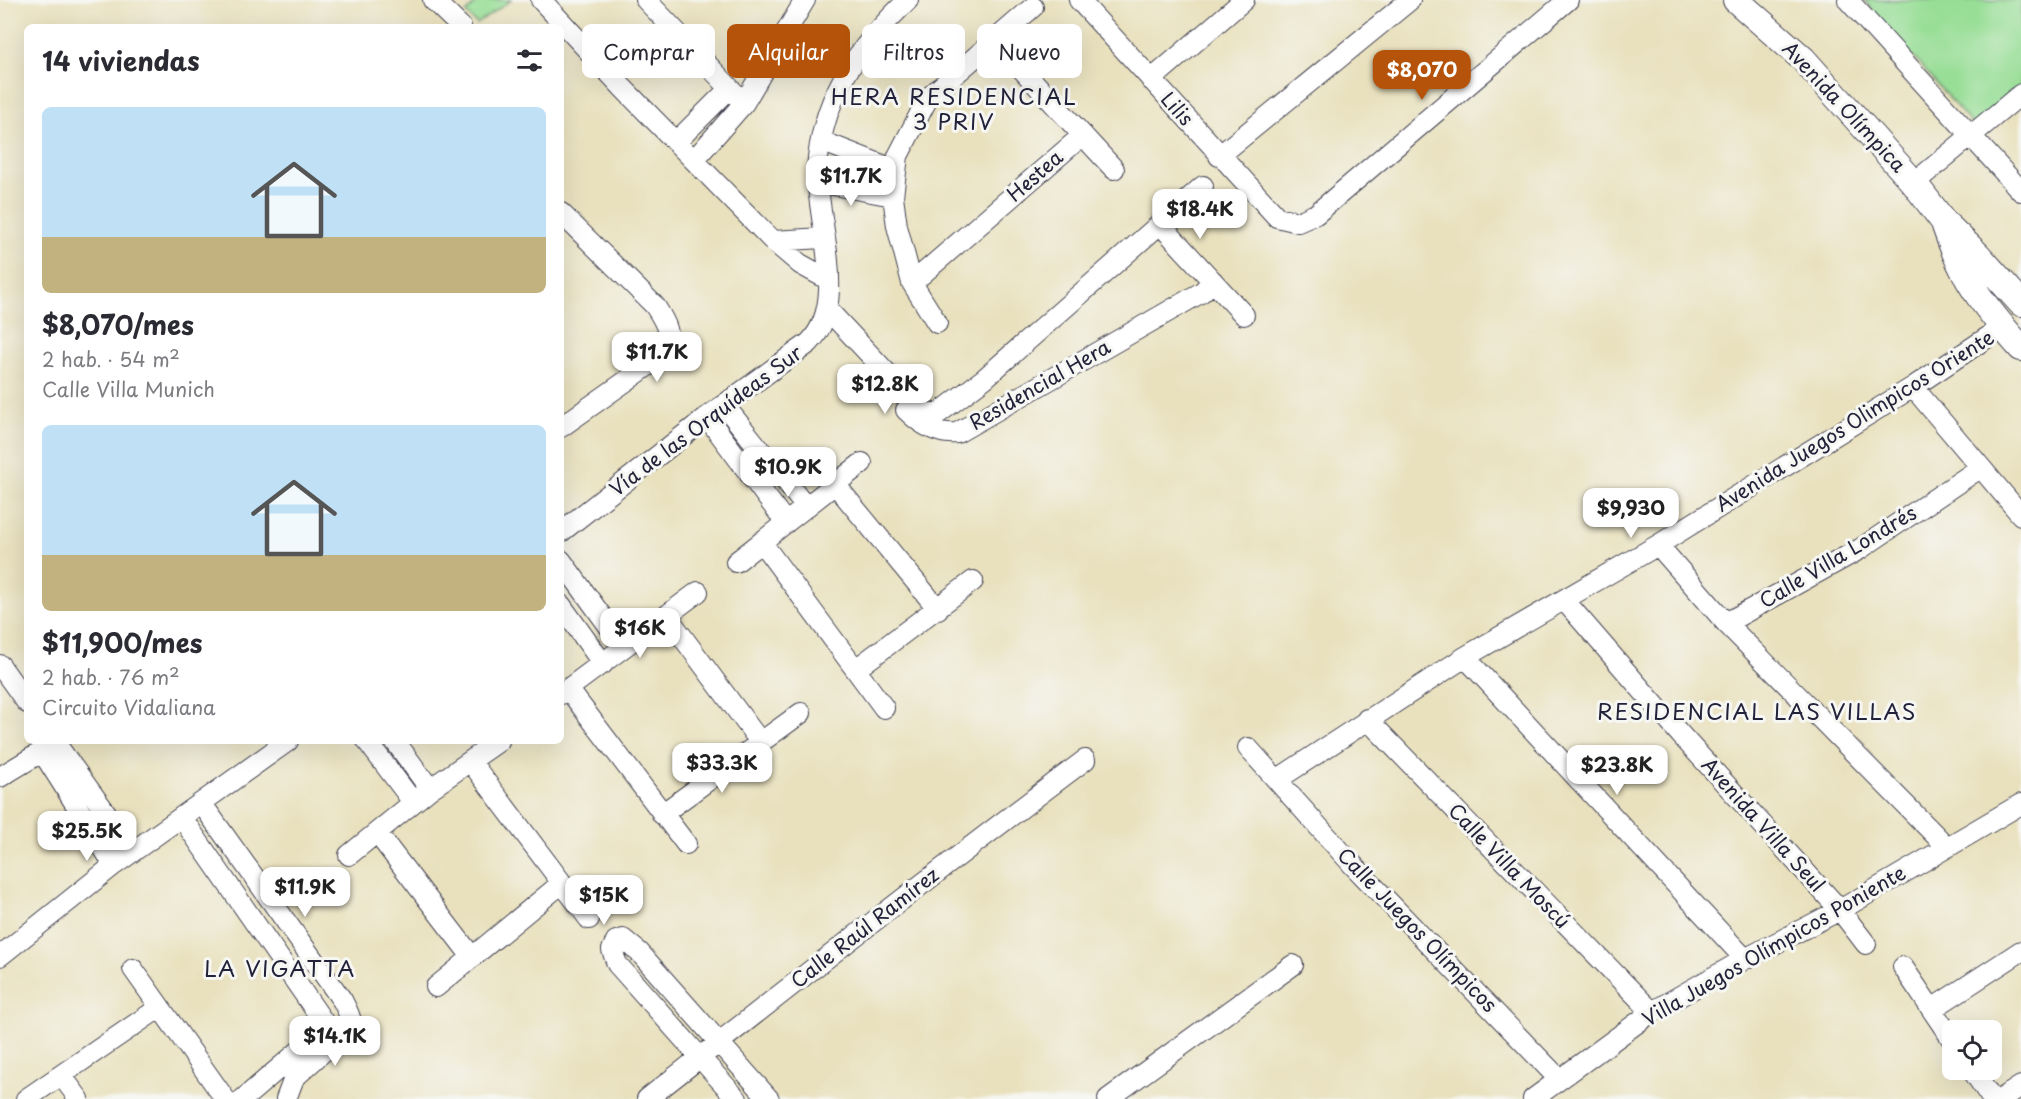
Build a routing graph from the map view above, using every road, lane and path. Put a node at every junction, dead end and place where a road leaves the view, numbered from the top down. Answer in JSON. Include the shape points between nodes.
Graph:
{"nodes":[{"id":1,"x":541,"y":0,"type":"edge"},
{"id":2,"x":646,"y":0,"type":"edge"},
{"id":3,"x":805,"y":0,"type":"edge"},
{"id":4,"x":908,"y":0,"type":"edge"},
{"id":5,"x":1079,"y":0,"type":"edge"},
{"id":6,"x":1244,"y":0,"type":"edge"},
{"id":7,"x":1410,"y":0,"type":"edge"},
{"id":8,"x":1568,"y":0,"type":"edge"},
{"id":9,"x":1736,"y":0,"type":"edge"},
{"id":10,"x":1848,"y":0,"type":"edge"},
{"id":11,"x":1033,"y":7,"type":"dead end"},
{"id":12,"x":439,"y":8,"type":"edge"},
{"id":13,"x":457,"y":24,"type":"edge"},
{"id":14,"x":564,"y":24,"type":"edge"},
{"id":15,"x":564,"y":24,"type":"edge"},
{"id":16,"x":1012,"y":24,"type":"edge"},
{"id":17,"x":977,"y":54,"type":"edge"},
{"id":18,"x":1030,"y":78,"type":"edge"},
{"id":19,"x":1151,"y":80,"type":"junction"},
{"id":20,"x":729,"y":89,"type":"junction"},
{"id":21,"x":2021,"y":94,"type":"edge"},
{"id":22,"x":744,"y":103,"type":"junction"},
{"id":23,"x":1083,"y":135,"type":"junction"},
{"id":24,"x":1972,"y":135,"type":"junction"},
{"id":25,"x":821,"y":141,"type":"junction"},
{"id":26,"x":676,"y":142,"type":"junction"},
{"id":27,"x":1219,"y":156,"type":"junction"},
{"id":28,"x":694,"y":160,"type":"junction"},
{"id":29,"x":1114,"y":169,"type":"dead end"},
{"id":30,"x":895,"y":170,"type":"junction"},
{"id":31,"x":817,"y":182,"type":"junction"},
{"id":32,"x":1914,"y":183,"type":"junction"},
{"id":33,"x":1203,"y":186,"type":"dead end"},
{"id":34,"x":2021,"y":191,"type":"edge"},
{"id":35,"x":893,"y":196,"type":"junction"},
{"id":36,"x":564,"y":216,"type":"edge"},
{"id":37,"x":1944,"y":222,"type":"junction"},
{"id":38,"x":1160,"y":224,"type":"junction"},
{"id":39,"x":823,"y":238,"type":"junction"},
{"id":40,"x":773,"y":241,"type":"junction"},
{"id":41,"x":829,"y":280,"type":"junction"},
{"id":42,"x":1213,"y":281,"type":"junction"},
{"id":43,"x":912,"y":283,"type":"junction"},
{"id":44,"x":2021,"y":303,"type":"edge"},
{"id":45,"x":1244,"y":315,"type":"dead end"},
{"id":46,"x":826,"y":317,"type":"junction"},
{"id":47,"x":938,"y":323,"type":"dead end"},
{"id":48,"x":2003,"y":327,"type":"junction"},
{"id":49,"x":2021,"y":348,"type":"edge"},
{"id":50,"x":986,"y":378,"type":"junction"},
{"id":51,"x":1913,"y":387,"type":"junction"},
{"id":52,"x":724,"y":405,"type":"junction"},
{"id":53,"x":1003,"y":405,"type":"junction"},
{"id":54,"x":913,"y":409,"type":"junction"},
{"id":55,"x":707,"y":417,"type":"junction"},
{"id":56,"x":564,"y":425,"type":"edge"},
{"id":57,"x":862,"y":463,"type":"dead end"},
{"id":58,"x":1980,"y":468,"type":"junction"},
{"id":59,"x":835,"y":484,"type":"junction"},
{"id":60,"x":806,"y":507,"type":"junction"},
{"id":61,"x":2021,"y":515,"type":"edge"},
{"id":62,"x":786,"y":523,"type":"junction"},
{"id":63,"x":564,"y":530,"type":"edge"},
{"id":64,"x":762,"y":543,"type":"junction"},
{"id":65,"x":1658,"y":545,"type":"junction"},
{"id":66,"x":736,"y":562,"type":"dead end"},
{"id":67,"x":564,"y":564,"type":"edge"},
{"id":68,"x":973,"y":581,"type":"dead end"},
{"id":69,"x":698,"y":592,"type":"dead end"},
{"id":70,"x":1564,"y":600,"type":"junction"},
{"id":71,"x":564,"y":608,"type":"edge"},
{"id":72,"x":938,"y":609,"type":"junction"},
{"id":73,"x":667,"y":616,"type":"junction"},
{"id":74,"x":1726,"y":623,"type":"junction"},
{"id":75,"x":624,"y":647,"type":"junction"},
{"id":76,"x":1465,"y":657,"type":"junction"},
{"id":77,"x":603,"y":664,"type":"junction"},
{"id":78,"x":0,"y":665,"type":"edge"},
{"id":79,"x":856,"y":669,"type":"junction"},
{"id":80,"x":565,"y":692,"type":"edge"},
{"id":81,"x":24,"y":699,"type":"edge"},
{"id":82,"x":884,"y":708,"type":"dead end"},
{"id":83,"x":801,"y":713,"type":"dead end"},
{"id":84,"x":1367,"y":719,"type":"junction"},
{"id":85,"x":761,"y":743,"type":"junction"},
{"id":86,"x":284,"y":744,"type":"edge"},
{"id":87,"x":369,"y":744,"type":"edge"},
{"id":88,"x":397,"y":744,"type":"edge"},
{"id":89,"x":495,"y":744,"type":"edge"},
{"id":90,"x":51,"y":746,"type":"edge"},
{"id":91,"x":1248,"y":748,"type":"dead end"},
{"id":92,"x":1085,"y":760,"type":"dead end"},
{"id":93,"x":471,"y":762,"type":"junction"},
{"id":94,"x":1,"y":773,"type":"edge"},
{"id":95,"x":1278,"y":779,"type":"junction"},
{"id":96,"x":430,"y":789,"type":"junction"},
{"id":97,"x":413,"y":802,"type":"junction"},
{"id":98,"x":202,"y":804,"type":"junction"},
{"id":99,"x":2021,"y":804,"type":"edge"},
{"id":100,"x":662,"y":814,"type":"junction"},
{"id":101,"x":182,"y":818,"type":"junction"},
{"id":102,"x":377,"y":834,"type":"junction"},
{"id":103,"x":686,"y":844,"type":"dead end"},
{"id":104,"x":1947,"y":847,"type":"junction"},
{"id":105,"x":133,"y":850,"type":"junction"},
{"id":106,"x":349,"y":855,"type":"dead end"},
{"id":107,"x":114,"y":865,"type":"junction"},
{"id":108,"x":562,"y":883,"type":"junction"},
{"id":109,"x":1840,"y":910,"type":"junction"},
{"id":110,"x":589,"y":919,"type":"dead end"},
{"id":111,"x":1866,"y":944,"type":"dead end"},
{"id":112,"x":2021,"y":951,"type":"edge"},
{"id":113,"x":0,"y":956,"type":"edge"},
{"id":114,"x":472,"y":957,"type":"junction"},
{"id":115,"x":1745,"y":959,"type":"junction"},
{"id":116,"x":1293,"y":964,"type":"dead end"},
{"id":117,"x":1903,"y":967,"type":"dead end"},
{"id":118,"x":133,"y":969,"type":"dead end"},
{"id":119,"x":436,"y":987,"type":"dead end"},
{"id":120,"x":159,"y":1008,"type":"junction"},
{"id":121,"x":1932,"y":1010,"type":"junction"},
{"id":122,"x":1652,"y":1012,"type":"junction"},
{"id":123,"x":1942,"y":1025,"type":"edge"},
{"id":124,"x":332,"y":1033,"type":"junction"},
{"id":125,"x":719,"y":1045,"type":"junction"},
{"id":126,"x":699,"y":1058,"type":"junction"},
{"id":127,"x":61,"y":1075,"type":"junction"},
{"id":128,"x":1558,"y":1078,"type":"junction"},
{"id":129,"x":1979,"y":1080,"type":"edge"},
{"id":130,"x":2021,"y":1086,"type":"edge"},
{"id":131,"x":26,"y":1099,"type":"edge"},
{"id":132,"x":79,"y":1099,"type":"edge"},
{"id":133,"x":225,"y":1099,"type":"edge"},
{"id":134,"x":243,"y":1099,"type":"edge"},
{"id":135,"x":286,"y":1099,"type":"edge"},
{"id":136,"x":647,"y":1099,"type":"edge"},
{"id":137,"x":737,"y":1099,"type":"edge"},
{"id":138,"x":769,"y":1099,"type":"edge"},
{"id":139,"x":1108,"y":1099,"type":"edge"},
{"id":140,"x":1533,"y":1099,"type":"edge"},
{"id":141,"x":1992,"y":1099,"type":"edge"},
{"id":142,"x":2001,"y":1099,"type":"edge"}],
"edges":[{"from":1,"to":14,"type":"street"},
{"from":2,"to":20,"type":"street"},
{"from":3,"to":22,"type":"street"},
{"from":4,"to":25,"type":"street","via":[[851,63],[836,91]]},
{"from":5,"to":19,"type":"street","name":"Lilis"},
{"from":6,"to":19,"type":"street"},
{"from":7,"to":27,"type":"street"},
{"from":8,"to":27,"type":"street","name":"Lilis","via":[[1316,214],[1298,222],[1277,217]]},
{"from":9,"to":32,"type":"street","name":"Avenida Olímpica","via":[[1803,59]]},
{"from":10,"to":24,"type":"street"},
{"from":11,"to":16,"type":"street"},
{"from":12,"to":13,"type":"street"},
{"from":15,"to":26,"type":"street"},
{"from":17,"to":30,"type":"street","via":[[928,98],[905,139]]},
{"from":18,"to":23,"type":"street"},
{"from":19,"to":27,"type":"street","name":"Lilis"},
{"from":20,"to":22,"type":"street"},
{"from":20,"to":26,"type":"street"},
{"from":21,"to":24,"type":"street"},
{"from":22,"to":28,"type":"street"},
{"from":23,"to":29,"type":"street"},
{"from":23,"to":43,"type":"street","name":"Hestea"},
{"from":24,"to":32,"type":"street"},
{"from":24,"to":34,"type":"street"},
{"from":25,"to":30,"type":"street"},
{"from":25,"to":31,"type":"street"},
{"from":26,"to":28,"type":"street"},
{"from":28,"to":40,"type":"street"},
{"from":30,"to":35,"type":"street"},
{"from":31,"to":35,"type":"street"},
{"from":31,"to":39,"type":"street"},
{"from":32,"to":37,"type":"street","name":"Avenida Olímpica"},
{"from":33,"to":38,"type":"street","name":"Residencial Hera"},
{"from":35,"to":43,"type":"street"},
{"from":36,"to":56,"type":"street","via":[[655,306],[666,322],[669,341],[663,355]]},
{"from":37,"to":44,"type":"street","name":"Avenida Olímpica"},
{"from":37,"to":48,"type":"street","name":"Avenida Olímpica","via":[[1957,263],[1987,310]]},
{"from":38,"to":42,"type":"street"},
{"from":38,"to":50,"type":"street","name":"Residencial Hera"},
{"from":39,"to":40,"type":"street"},
{"from":39,"to":41,"type":"street"},
{"from":40,"to":41,"type":"street"},
{"from":41,"to":46,"type":"street"},
{"from":42,"to":45,"type":"street"},
{"from":42,"to":53,"type":"street","name":"Residencial Hera","via":[[1202,292]]},
{"from":43,"to":47,"type":"street"},
{"from":46,"to":52,"type":"street","name":"Vía de las Orquídeas Sur","via":[[809,343]]},
{"from":46,"to":54,"type":"street","name":"Residencial Hera"},
{"from":48,"to":49,"type":"street","name":"Avenida Olímpica"},
{"from":48,"to":51,"type":"street","name":"Avenida Juegos Olimpicos Oriente"},
{"from":50,"to":53,"type":"street"},
{"from":50,"to":54,"type":"street","name":"Residencial Hera","via":[[943,412]]},
{"from":51,"to":58,"type":"street"},
{"from":51,"to":65,"type":"street","name":"Avenida Juegos Olimpicos Oriente"},
{"from":52,"to":55,"type":"street","name":"Vía de las Orquídeas Sur"},
{"from":52,"to":60,"type":"street"},
{"from":53,"to":54,"type":"street","name":"Residencial Hera","via":[[952,434],[927,426]]},
{"from":55,"to":62,"type":"street"},
{"from":55,"to":63,"type":"street","name":"Vía de las Orquídeas Sur"},
{"from":57,"to":59,"type":"street"},
{"from":58,"to":61,"type":"street"},
{"from":58,"to":74,"type":"street","name":"Calle Villa Londrés","via":[[1860,549]]},
{"from":59,"to":60,"type":"street"},
{"from":59,"to":72,"type":"street"},
{"from":60,"to":62,"type":"street"},
{"from":62,"to":64,"type":"street"},
{"from":64,"to":66,"type":"street"},
{"from":64,"to":79,"type":"street"},
{"from":65,"to":70,"type":"street","name":"Avenida Juegos Olimpicos Oriente"},
{"from":65,"to":74,"type":"street"},
{"from":67,"to":75,"type":"street"},
{"from":68,"to":72,"type":"street"},
{"from":69,"to":73,"type":"street"},
{"from":70,"to":76,"type":"street","name":"Avenida Juegos Olimpicos Oriente"},
{"from":70,"to":109,"type":"street","name":"Avenida Villa Seul"},
{"from":71,"to":77,"type":"street"},
{"from":72,"to":79,"type":"street"},
{"from":73,"to":75,"type":"street"},
{"from":73,"to":85,"type":"street"},
{"from":74,"to":104,"type":"street"},
{"from":75,"to":77,"type":"street"},
{"from":76,"to":84,"type":"street","name":"Avenida Juegos Olimpicos Oriente"},
{"from":76,"to":115,"type":"street"},
{"from":77,"to":80,"type":"street"},
{"from":78,"to":81,"type":"street"},
{"from":79,"to":82,"type":"street"},
{"from":80,"to":100,"type":"street"},
{"from":83,"to":85,"type":"street"},
{"from":84,"to":95,"type":"street","name":"Avenida Juegos Olimpicos Oriente"},
{"from":84,"to":122,"type":"street","name":"Calle Villa Moscú"},
{"from":85,"to":100,"type":"street"},
{"from":86,"to":98,"type":"street"},
{"from":87,"to":97,"type":"street"},
{"from":88,"to":96,"type":"street"},
{"from":89,"to":93,"type":"street"},
{"from":90,"to":94,"type":"street"},
{"from":90,"to":105,"type":"street"},
{"from":90,"to":107,"type":"street"},
{"from":91,"to":95,"type":"street","name":"Calle Juegos Olímpicos"},
{"from":92,"to":125,"type":"street","name":"Calle Raúl Ramírez","via":[[805,973]]},
{"from":93,"to":96,"type":"street"},
{"from":93,"to":108,"type":"street"},
{"from":95,"to":128,"type":"street","name":"Calle Juegos Olímpicos","via":[[1352,864]]},
{"from":96,"to":97,"type":"street"},
{"from":97,"to":102,"type":"street"},
{"from":98,"to":101,"type":"street"},
{"from":98,"to":124,"type":"street","via":[[352,1017],[353,1027],[345,1036]]},
{"from":99,"to":104,"type":"street","name":"Villa Juegos Olímpicos Poniente"},
{"from":100,"to":103,"type":"street"},
{"from":101,"to":105,"type":"street"},
{"from":101,"to":124,"type":"street"},
{"from":102,"to":106,"type":"street"},
{"from":102,"to":114,"type":"street"},
{"from":104,"to":109,"type":"street","name":"Villa Juegos Olímpicos Poniente"},
{"from":105,"to":107,"type":"street"},
{"from":107,"to":113,"type":"street"},
{"from":108,"to":110,"type":"street"},
{"from":108,"to":114,"type":"street"},
{"from":109,"to":111,"type":"street","name":"Avenida Villa Seul"},
{"from":109,"to":115,"type":"street","name":"Villa Juegos Olímpicos Poniente"},
{"from":112,"to":121,"type":"street"},
{"from":114,"to":119,"type":"street"},
{"from":115,"to":122,"type":"street","name":"Villa Juegos Olímpicos Poniente"},
{"from":116,"to":139,"type":"street"},
{"from":117,"to":121,"type":"street"},
{"from":118,"to":120,"type":"street"},
{"from":120,"to":127,"type":"street"},
{"from":120,"to":133,"type":"street"},
{"from":121,"to":123,"type":"street"},
{"from":122,"to":128,"type":"street","name":"Villa Juegos Olímpicos Poniente"},
{"from":124,"to":134,"type":"street"},
{"from":124,"to":135,"type":"street","via":[[294,1078]]},
{"from":125,"to":126,"type":"street","name":"Calle Raúl Ramírez"},
{"from":125,"to":126,"type":"street","via":[[640,953],[623,939],[616,941],[612,950],[617,963]]},
{"from":125,"to":138,"type":"street"},
{"from":126,"to":136,"type":"street","name":"Calle Raúl Ramírez"},
{"from":126,"to":137,"type":"street"},
{"from":127,"to":131,"type":"street"},
{"from":127,"to":132,"type":"street"},
{"from":128,"to":140,"type":"street","name":"Villa Juegos Olímpicos Poniente"},
{"from":129,"to":141,"type":"street"},
{"from":130,"to":142,"type":"street"}]}
